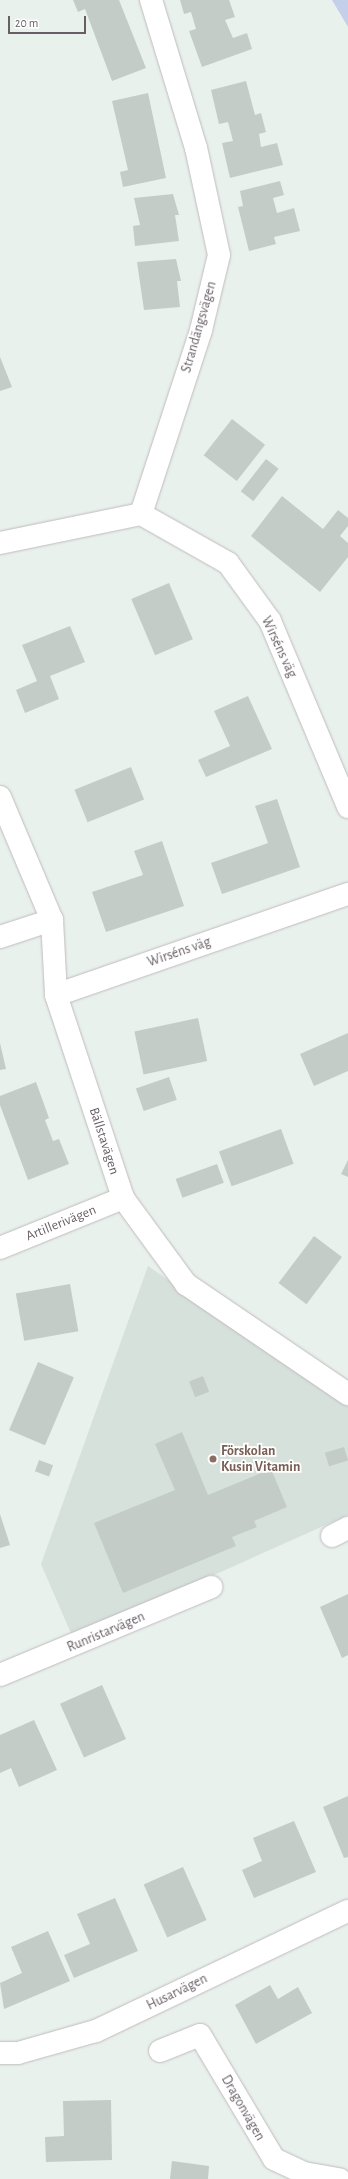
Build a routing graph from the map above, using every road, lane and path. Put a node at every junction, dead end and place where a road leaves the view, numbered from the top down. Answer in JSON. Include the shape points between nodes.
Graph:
{"nodes":[{"id":1,"x":151,"y":0,"type":"edge"},
{"id":2,"x":141,"y":514,"type":"junction"},
{"id":3,"x":0,"y":543,"type":"edge"},
{"id":4,"x":0,"y":797,"type":"edge"},
{"id":5,"x":348,"y":807,"type":"edge"},
{"id":6,"x":348,"y":894,"type":"edge"},
{"id":7,"x":52,"y":920,"type":"junction"},
{"id":8,"x":0,"y":937,"type":"edge"},
{"id":9,"x":56,"y":995,"type":"junction"},
{"id":10,"x":123,"y":1198,"type":"junction"},
{"id":11,"x":0,"y":1248,"type":"edge"},
{"id":12,"x":348,"y":1394,"type":"edge"},
{"id":13,"x":211,"y":1587,"type":"dead end"},
{"id":14,"x":0,"y":1675,"type":"edge"},
{"id":15,"x":348,"y":1911,"type":"edge"},
{"id":16,"x":160,"y":2051,"type":"dead end"},
{"id":17,"x":0,"y":2054,"type":"edge"},
{"id":18,"x":338,"y":2179,"type":"edge"}],
"edges":[{"from":1,"to":2,"type":"street","name":"Strandängsvägen","via":[[196,148],[219,255],[201,330]]},
{"from":2,"to":3,"type":"street"},
{"from":2,"to":5,"type":"street","name":"Wirséns väg","via":[[228,563],[270,621]]},
{"from":4,"to":7,"type":"street","name":"Bällstavägen"},
{"from":6,"to":9,"type":"street","name":"Wirséns väg"},
{"from":7,"to":8,"type":"street"},
{"from":7,"to":9,"type":"street","name":"Bällstavägen"},
{"from":9,"to":10,"type":"street","name":"Bällstavägen"},
{"from":10,"to":11,"type":"street","name":"Artillerivägen"},
{"from":10,"to":12,"type":"street","name":"Bällstavägen","via":[[186,1284]]},
{"from":13,"to":14,"type":"street","name":"Runristarvägen"},
{"from":15,"to":17,"type":"street","name":"Husarvägen","via":[[96,2031],[18,2053]]},
{"from":16,"to":18,"type":"street","name":"Dragonvägen","via":[[200,2034],[274,2159],[304,2173]]}]}
